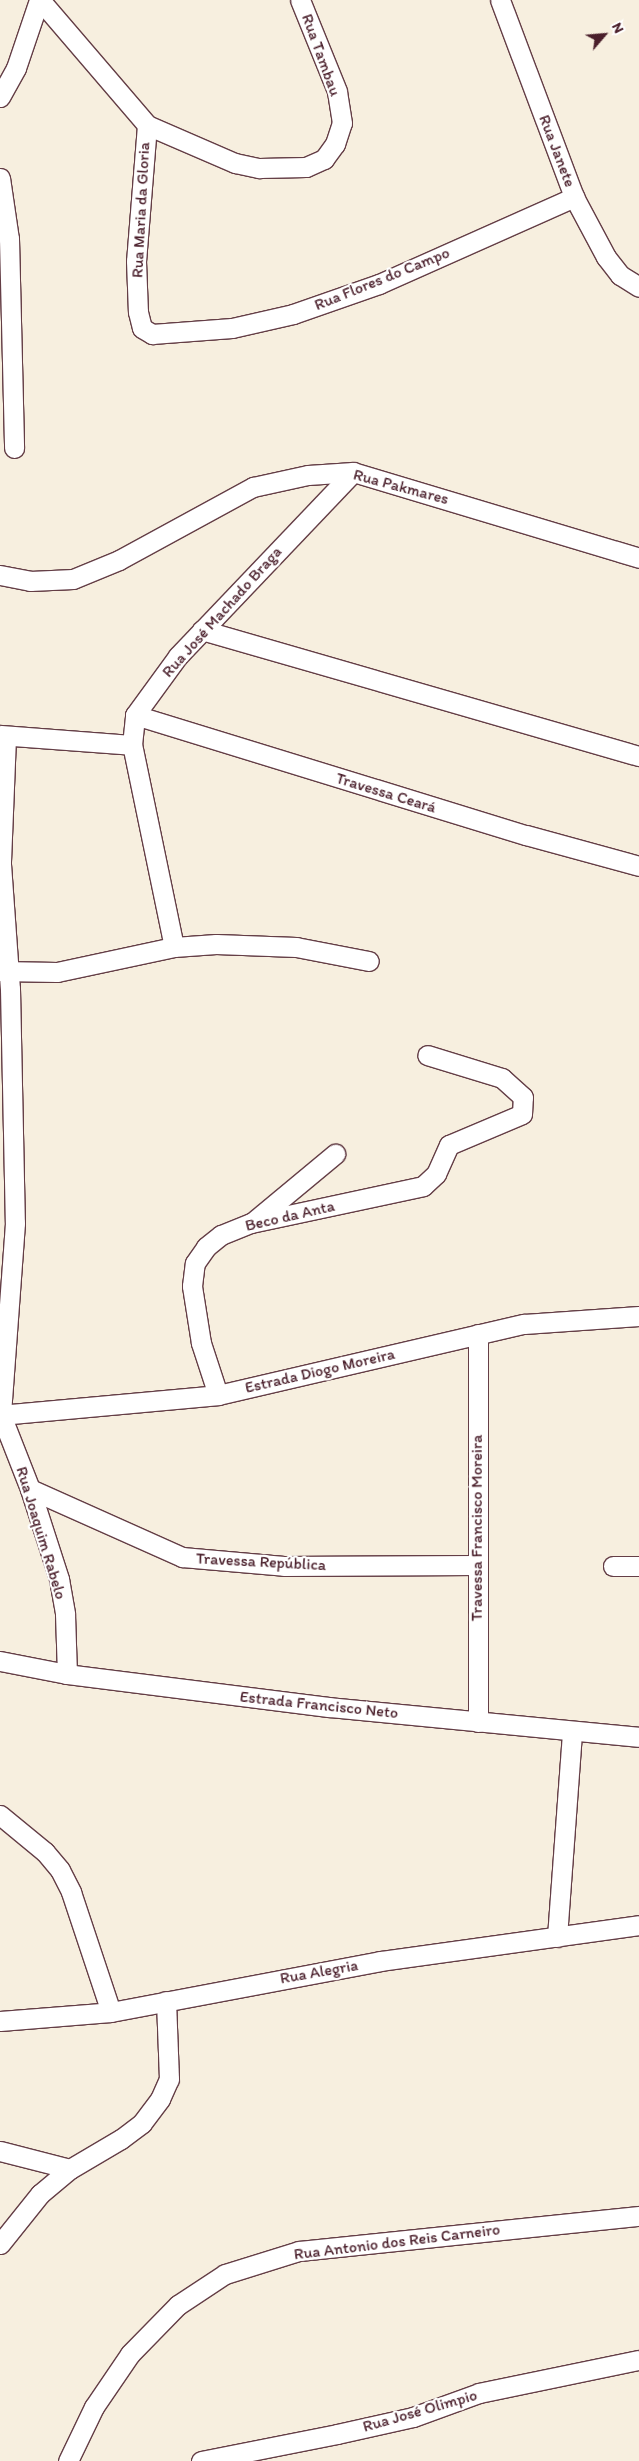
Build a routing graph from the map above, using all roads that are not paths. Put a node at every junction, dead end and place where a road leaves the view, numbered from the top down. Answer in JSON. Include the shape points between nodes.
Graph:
{"nodes":[{"id":1,"x":40,"y":0,"type":"edge"},
{"id":2,"x":300,"y":0,"type":"edge"},
{"id":3,"x":500,"y":0,"type":"edge"},
{"id":4,"x":0,"y":97,"type":"edge"},
{"id":5,"x":147,"y":125,"type":"junction"},
{"id":6,"x":0,"y":178,"type":"edge"},
{"id":7,"x":574,"y":197,"type":"junction"},
{"id":8,"x":639,"y":287,"type":"edge"},
{"id":9,"x":181,"y":333,"type":"joint"},
{"id":10,"x":14,"y":448,"type":"dead end"},
{"id":11,"x":353,"y":472,"type":"junction"},
{"id":12,"x":639,"y":558,"type":"edge"},
{"id":13,"x":0,"y":575,"type":"edge"},
{"id":14,"x":202,"y":630,"type":"junction"},
{"id":15,"x":135,"y":716,"type":"junction"},
{"id":16,"x":3,"y":736,"type":"edge"},
{"id":17,"x":132,"y":745,"type":"junction"},
{"id":18,"x":639,"y":756,"type":"edge"},
{"id":19,"x":1,"y":864,"type":"edge"},
{"id":20,"x":639,"y":866,"type":"edge"},
{"id":21,"x":174,"y":947,"type":"junction"},
{"id":22,"x":369,"y":961,"type":"dead end"},
{"id":23,"x":3,"y":972,"type":"edge"},
{"id":24,"x":427,"y":1055,"type":"dead end"},
{"id":25,"x":335,"y":1154,"type":"dead end"},
{"id":26,"x":251,"y":1223,"type":"junction"},
{"id":27,"x":639,"y":1316,"type":"edge"},
{"id":28,"x":478,"y":1334,"type":"junction"},
{"id":29,"x":218,"y":1395,"type":"junction"},
{"id":30,"x":1,"y":1415,"type":"edge"},
{"id":31,"x":30,"y":1490,"type":"junction"},
{"id":32,"x":476,"y":1565,"type":"junction"},
{"id":33,"x":613,"y":1566,"type":"dead end"},
{"id":34,"x":639,"y":1566,"type":"edge"},
{"id":35,"x":0,"y":1661,"type":"edge"},
{"id":36,"x":67,"y":1674,"type":"junction"},
{"id":37,"x":478,"y":1722,"type":"junction"},
{"id":38,"x":572,"y":1732,"type":"junction"},
{"id":39,"x":639,"y":1737,"type":"edge"},
{"id":40,"x":0,"y":1815,"type":"edge"},
{"id":41,"x":639,"y":1925,"type":"edge"},
{"id":42,"x":557,"y":1937,"type":"junction"},
{"id":43,"x":166,"y":2001,"type":"junction"},
{"id":44,"x":111,"y":2012,"type":"junction"},
{"id":45,"x":0,"y":2022,"type":"edge"},
{"id":46,"x":0,"y":2151,"type":"edge"},
{"id":47,"x":70,"y":2169,"type":"junction"},
{"id":48,"x":639,"y":2216,"type":"edge"},
{"id":49,"x":0,"y":2244,"type":"edge"},
{"id":50,"x":639,"y":2360,"type":"edge"},
{"id":51,"x":68,"y":2461,"type":"edge"},
{"id":52,"x":201,"y":2461,"type":"edge"}],
"edges":[{"from":1,"to":4,"type":"street","via":[[16,68]]},
{"from":1,"to":5,"type":"street","name":"Rua Maria da Gloria"},
{"from":2,"to":5,"type":"street","name":"Rua Tambau","via":[[337,92],[342,123],[335,144],[324,159],[306,167],[259,168],[235,164]]},
{"from":3,"to":7,"type":"street","name":"Rua Janete"},
{"from":5,"to":9,"type":"street","name":"Rua Maria da Gloria","via":[[136,261],[138,312],[142,328],[152,334]]},
{"from":6,"to":10,"type":"street","via":[[10,240]]},
{"from":7,"to":8,"type":"street","name":"Rua Janete","via":[[606,257],[620,275]]},
{"from":7,"to":9,"type":"street","name":"Rua Flores do Campo","via":[[379,284],[293,314],[232,328]]},
{"from":11,"to":12,"type":"street","name":"Rua Pakmares"},
{"from":11,"to":13,"type":"street","name":"Rua Pakmares","via":[[308,475],[253,487],[119,560],[73,579],[30,581]]},
{"from":11,"to":14,"type":"street","name":"Rua José Machado Braga"},
{"from":14,"to":15,"type":"street","name":"Rua José Machado Braga","via":[[178,656]]},
{"from":14,"to":18,"type":"street"},
{"from":15,"to":17,"type":"street","name":"Rua José Machado Braga"},
{"from":15,"to":20,"type":"street","name":"Travessa Ceará"},
{"from":16,"to":17,"type":"street"},
{"from":16,"to":19,"type":"street","name":"Rua Joaquim Rabelo"},
{"from":17,"to":21,"type":"street","name":"Rua José Machado Braga"},
{"from":19,"to":23,"type":"street","name":"Rua Joaquim Rabelo"},
{"from":21,"to":22,"type":"street","via":[[216,944],[296,947]]},
{"from":21,"to":23,"type":"street","via":[[57,972]]},
{"from":23,"to":30,"type":"street","name":"Rua Joaquim Rabelo","via":[[10,989],[15,1223]]},
{"from":24,"to":26,"type":"street","name":"Beco da Anta","via":[[502,1078],[524,1097],[522,1114],[450,1145],[436,1174],[423,1186]]},
{"from":25,"to":26,"type":"street"},
{"from":26,"to":29,"type":"street","name":"Beco da Anta","via":[[221,1236],[206,1247],[195,1263],[192,1286],[201,1343]]},
{"from":27,"to":28,"type":"street","name":"Estrada Diogo Moreira","via":[[571,1318]]},
{"from":28,"to":29,"type":"street","name":"Estrada Diogo Moreira"},
{"from":28,"to":32,"type":"street","name":"Travessa Francisco Moreira"},
{"from":29,"to":30,"type":"street","name":"Estrada Diogo Moreira"},
{"from":30,"to":31,"type":"street","name":"Rua Joaquim Rabelo"},
{"from":31,"to":32,"type":"street","name":"Travessa República","via":[[182,1557],[284,1566]]},
{"from":31,"to":36,"type":"street","name":"Rua Joaquim Rabelo","via":[[59,1579],[66,1614]]},
{"from":32,"to":37,"type":"street","name":"Travessa Francisco Moreira"},
{"from":33,"to":34,"type":"street"},
{"from":35,"to":36,"type":"street","name":"Estrada Francisco Neto"},
{"from":36,"to":37,"type":"street","name":"Estrada Francisco Neto"},
{"from":37,"to":38,"type":"street","name":"Estrada Francisco Neto"},
{"from":38,"to":39,"type":"street","name":"Estrada Francisco Neto"},
{"from":38,"to":42,"type":"street"},
{"from":40,"to":44,"type":"street","via":[[45,1852],[60,1870],[71,1892]]},
{"from":41,"to":42,"type":"street","name":"Rua Alegria"},
{"from":42,"to":43,"type":"street","name":"Rua Alegria","via":[[371,1963]]},
{"from":43,"to":44,"type":"street","name":"Rua Alegria"},
{"from":43,"to":47,"type":"street","via":[[169,2079],[160,2099],[142,2123]]},
{"from":44,"to":45,"type":"street","name":"Rua Alegria"},
{"from":46,"to":47,"type":"street"},
{"from":47,"to":49,"type":"street","via":[[40,2194]]},
{"from":48,"to":51,"type":"street","name":"Rua Antonio dos Reis Carneiro","via":[[299,2252],[225,2274],[178,2305],[130,2354],[94,2407]]},
{"from":50,"to":52,"type":"street","name":"Rua José Olimpio","via":[[479,2393],[413,2417]]}]}
